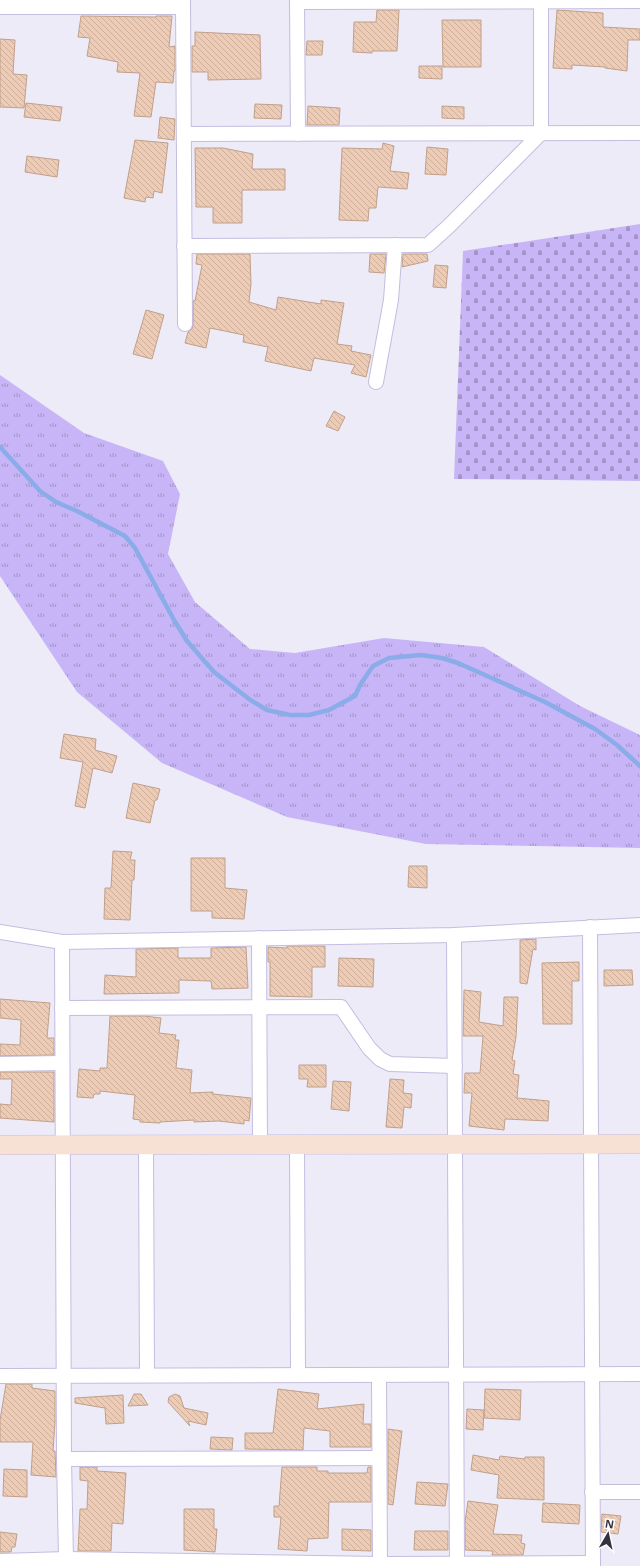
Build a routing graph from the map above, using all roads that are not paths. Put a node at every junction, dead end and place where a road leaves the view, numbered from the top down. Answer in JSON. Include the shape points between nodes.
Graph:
{"nodes":[{"id":1,"x":297,"y":1,"type":"edge"},
{"id":2,"x":541,"y":1,"type":"edge"},
{"id":3,"x":640,"y":1,"type":"edge"},
{"id":4,"x":183,"y":3,"type":"edge"},
{"id":5,"x":0,"y":7,"type":"edge"},
{"id":6,"x":541,"y":133,"type":"junction"},
{"id":7,"x":640,"y":133,"type":"edge"},
{"id":8,"x":184,"y":134,"type":"junction"},
{"id":9,"x":298,"y":134,"type":"junction"},
{"id":10,"x":395,"y":245,"type":"junction"},
{"id":11,"x":184,"y":246,"type":"junction"},
{"id":12,"x":185,"y":324,"type":"dead end"},
{"id":13,"x":376,"y":382,"type":"dead end"},
{"id":14,"x":640,"y":925,"type":"edge"},
{"id":15,"x":590,"y":927,"type":"junction"},
{"id":16,"x":0,"y":932,"type":"edge"},
{"id":17,"x":454,"y":935,"type":"junction"},
{"id":18,"x":259,"y":938,"type":"junction"},
{"id":19,"x":62,"y":942,"type":"junction"},
{"id":20,"x":259,"y":1007,"type":"junction"},
{"id":21,"x":62,"y":1008,"type":"junction"},
{"id":22,"x":61,"y":1063,"type":"junction"},
{"id":23,"x":0,"y":1064,"type":"edge"},
{"id":24,"x":454,"y":1066,"type":"junction"},
{"id":25,"x":297,"y":1144,"type":"junction"},
{"id":26,"x":455,"y":1144,"type":"junction"},
{"id":27,"x":591,"y":1144,"type":"junction"},
{"id":28,"x":640,"y":1144,"type":"edge"},
{"id":29,"x":0,"y":1145,"type":"edge"},
{"id":30,"x":62,"y":1145,"type":"junction"},
{"id":31,"x":146,"y":1145,"type":"junction"},
{"id":32,"x":260,"y":1145,"type":"junction"},
{"id":33,"x":456,"y":1374,"type":"junction"},
{"id":34,"x":592,"y":1374,"type":"junction"},
{"id":35,"x":640,"y":1374,"type":"edge"},
{"id":36,"x":147,"y":1375,"type":"junction"},
{"id":37,"x":298,"y":1375,"type":"junction"},
{"id":38,"x":379,"y":1375,"type":"junction"},
{"id":39,"x":0,"y":1376,"type":"edge"},
{"id":40,"x":64,"y":1376,"type":"junction"},
{"id":41,"x":380,"y":1458,"type":"junction"},
{"id":42,"x":64,"y":1459,"type":"junction"},
{"id":43,"x":592,"y":1492,"type":"junction"},
{"id":44,"x":640,"y":1492,"type":"edge"},
{"id":45,"x":66,"y":1559,"type":"junction"},
{"id":46,"x":0,"y":1561,"type":"edge"},
{"id":47,"x":127,"y":1563,"type":"edge"},
{"id":48,"x":380,"y":1564,"type":"junction"},
{"id":49,"x":593,"y":1564,"type":"edge"},
{"id":50,"x":457,"y":1565,"type":"edge"}],
"edges":[{"from":1,"to":2,"type":"street"},
{"from":1,"to":9,"type":"street"},
{"from":2,"to":3,"type":"street"},
{"from":2,"to":6,"type":"street"},
{"from":4,"to":5,"type":"street"},
{"from":4,"to":8,"type":"street"},
{"from":6,"to":7,"type":"street"},
{"from":6,"to":9,"type":"street"},
{"from":6,"to":10,"type":"street","via":[[428,245]]},
{"from":8,"to":9,"type":"street"},
{"from":8,"to":11,"type":"street"},
{"from":10,"to":11,"type":"street"},
{"from":10,"to":13,"type":"street","via":[[391,300]]},
{"from":11,"to":12,"type":"street"},
{"from":14,"to":15,"type":"street"},
{"from":15,"to":17,"type":"street"},
{"from":15,"to":27,"type":"street"},
{"from":16,"to":19,"type":"street"},
{"from":17,"to":18,"type":"street"},
{"from":17,"to":24,"type":"street"},
{"from":18,"to":19,"type":"street"},
{"from":18,"to":20,"type":"street"},
{"from":19,"to":21,"type":"street"},
{"from":20,"to":21,"type":"street"},
{"from":20,"to":24,"type":"street","via":[[341,1007],[369,1048],[380,1059],[390,1064]]},
{"from":20,"to":32,"type":"street"},
{"from":21,"to":22,"type":"street"},
{"from":22,"to":23,"type":"street"},
{"from":22,"to":30,"type":"street"},
{"from":24,"to":26,"type":"street"},
{"from":25,"to":26,"type":"street"},
{"from":25,"to":32,"type":"street"},
{"from":25,"to":37,"type":"street"},
{"from":26,"to":27,"type":"street"},
{"from":26,"to":33,"type":"street"},
{"from":27,"to":28,"type":"street"},
{"from":27,"to":34,"type":"street"},
{"from":29,"to":30,"type":"street"},
{"from":30,"to":31,"type":"street"},
{"from":30,"to":40,"type":"street"},
{"from":31,"to":32,"type":"street"},
{"from":31,"to":36,"type":"street"},
{"from":33,"to":34,"type":"street"},
{"from":33,"to":38,"type":"street"},
{"from":33,"to":50,"type":"street"},
{"from":34,"to":35,"type":"street"},
{"from":34,"to":43,"type":"street"},
{"from":36,"to":37,"type":"street"},
{"from":36,"to":40,"type":"street"},
{"from":37,"to":38,"type":"street"},
{"from":38,"to":41,"type":"street"},
{"from":39,"to":40,"type":"street"},
{"from":40,"to":42,"type":"street"},
{"from":41,"to":42,"type":"street"},
{"from":41,"to":48,"type":"street"},
{"from":42,"to":45,"type":"street"},
{"from":43,"to":44,"type":"street"},
{"from":43,"to":49,"type":"street"},
{"from":45,"to":46,"type":"street"},
{"from":45,"to":47,"type":"street"},
{"from":47,"to":48,"type":"street"},
{"from":48,"to":50,"type":"street"},
{"from":49,"to":50,"type":"street"}]}
